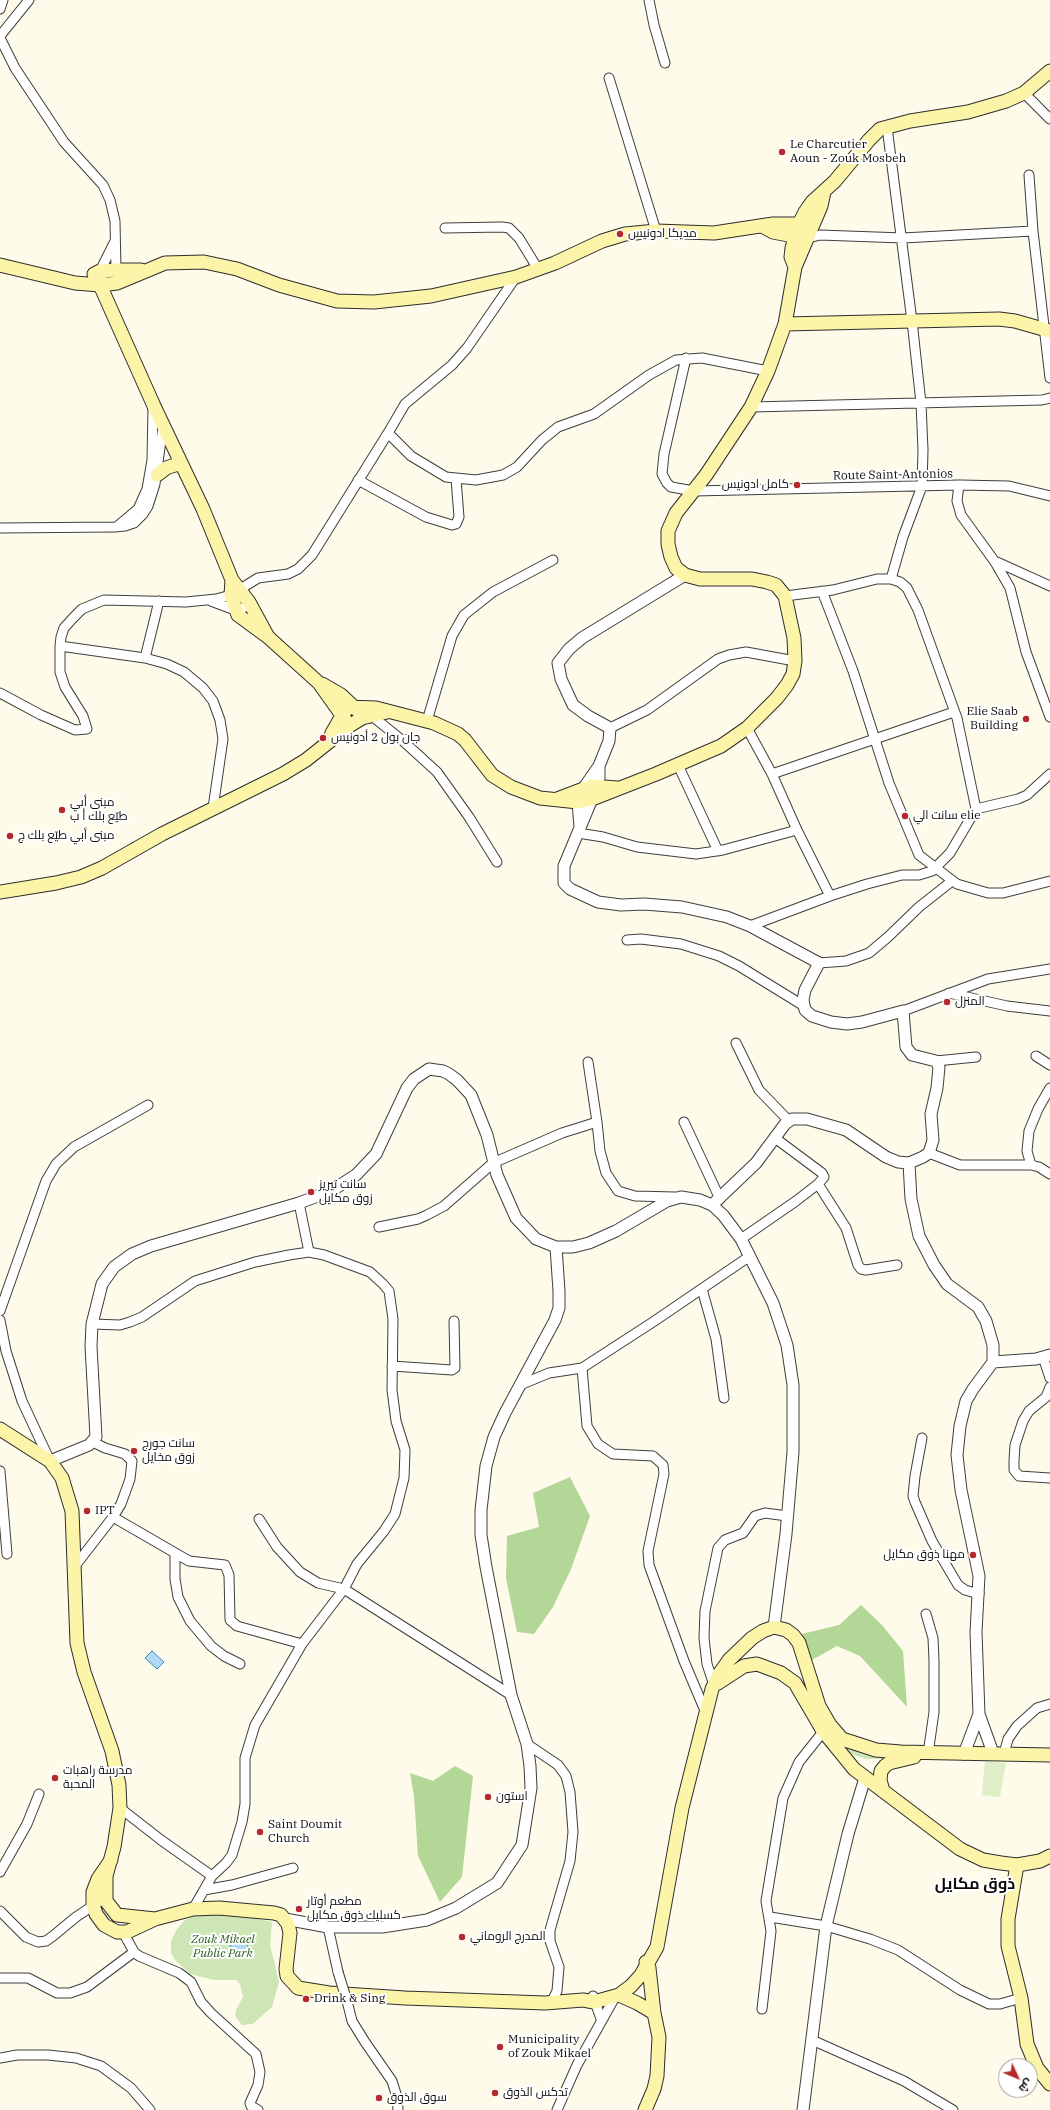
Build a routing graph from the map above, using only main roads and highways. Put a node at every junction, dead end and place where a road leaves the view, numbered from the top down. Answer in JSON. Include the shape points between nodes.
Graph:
{"nodes":[{"id":1,"x":1050,"y":71,"type":"edge"},
{"id":2,"x":807,"y":232,"type":"junction"},
{"id":3,"x":0,"y":265,"type":"edge"},
{"id":4,"x":100,"y":271,"type":"junction"},
{"id":5,"x":117,"y":276,"type":"junction"},
{"id":6,"x":75,"y":283,"type":"junction"},
{"id":7,"x":100,"y":285,"type":"junction"},
{"id":8,"x":112,"y":310,"type":"junction"},
{"id":9,"x":784,"y":324,"type":"junction"},
{"id":10,"x":1046,"y":330,"type":"edge"},
{"id":11,"x":181,"y":463,"type":"junction"},
{"id":12,"x":157,"y":475,"type":"road end"},
{"id":13,"x":234,"y":588,"type":"junction"},
{"id":14,"x":268,"y":637,"type":"junction"},
{"id":15,"x":319,"y":683,"type":"junction"},
{"id":16,"x":354,"y":706,"type":"junction"},
{"id":17,"x":389,"y":712,"type":"junction"},
{"id":18,"x":343,"y":714,"type":"junction"},
{"id":19,"x":367,"y":717,"type":"junction"},
{"id":20,"x":349,"y":726,"type":"junction"},
{"id":21,"x":329,"y":742,"type":"junction"},
{"id":22,"x":617,"y":788,"type":"junction"},
{"id":23,"x":553,"y":800,"type":"junction"},
{"id":24,"x":0,"y":892,"type":"edge"},
{"id":25,"x":0,"y":1429,"type":"edge"},
{"id":26,"x":752,"y":1638,"type":"junction"},
{"id":27,"x":752,"y":1665,"type":"junction"},
{"id":28,"x":810,"y":1679,"type":"junction"},
{"id":29,"x":714,"y":1685,"type":"junction"},
{"id":30,"x":796,"y":1685,"type":"junction"},
{"id":31,"x":827,"y":1728,"type":"junction"},
{"id":32,"x":927,"y":1754,"type":"junction"},
{"id":33,"x":1050,"y":1755,"type":"edge"},
{"id":34,"x":883,"y":1791,"type":"junction"},
{"id":35,"x":1050,"y":1856,"type":"edge"},
{"id":36,"x":111,"y":1860,"type":"junction"},
{"id":37,"x":1017,"y":1864,"type":"junction"},
{"id":38,"x":154,"y":1919,"type":"junction"},
{"id":39,"x":648,"y":1957,"type":"junction"},
{"id":40,"x":617,"y":1996,"type":"junction"},
{"id":41,"x":590,"y":1999,"type":"junction"},
{"id":42,"x":656,"y":2017,"type":"junction"},
{"id":43,"x":1050,"y":2084,"type":"edge"},
{"id":44,"x":645,"y":2110,"type":"edge"}],
"edges":[{"from":1,"to":2,"type":"main road","via":[[1024,93],[1006,101],[968,112],[887,127],[874,135],[824,192],[812,202]]},
{"from":2,"to":5,"type":"main road","via":[[773,224],[714,233],[656,231],[613,237],[516,277],[431,296],[362,302],[338,301],[237,269],[204,262],[165,264]]},
{"from":2,"to":9,"type":"main road","via":[[791,257],[795,268]]},
{"from":3,"to":6,"type":"main road"},
{"from":4,"to":5,"type":"main road"},
{"from":4,"to":6,"type":"main road"},
{"from":4,"to":7,"type":"main road"},
{"from":5,"to":7,"type":"main road"},
{"from":5,"to":8,"type":"main road"},
{"from":6,"to":7,"type":"main road"},
{"from":7,"to":8,"type":"main road"},
{"from":8,"to":11,"type":"main road"},
{"from":9,"to":10,"type":"main road","via":[[999,319]]},
{"from":9,"to":22,"type":"main road","via":[[768,371],[751,406],[694,491],[676,513],[668,531],[668,544],[676,568],[685,575],[700,579],[752,579],[776,585],[785,596],[794,638],[793,674],[777,698],[747,728],[721,746],[678,766]]},
{"from":11,"to":12,"type":"main road","via":[[166,468]]},
{"from":11,"to":13,"type":"main road","via":[[208,521]]},
{"from":13,"to":14,"type":"main road","via":[[250,604]]},
{"from":13,"to":14,"type":"main road","via":[[236,610],[246,622]]},
{"from":14,"to":15,"type":"main road"},
{"from":15,"to":16,"type":"main road","via":[[341,694]]},
{"from":15,"to":18,"type":"main road"},
{"from":16,"to":17,"type":"main road"},
{"from":16,"to":18,"type":"main road"},
{"from":16,"to":19,"type":"main road"},
{"from":17,"to":19,"type":"main road"},
{"from":17,"to":23,"type":"main road","via":[[440,725],[462,737],[492,775],[503,784],[536,797]]},
{"from":18,"to":20,"type":"main road"},
{"from":18,"to":21,"type":"main road"},
{"from":19,"to":20,"type":"main road"},
{"from":20,"to":21,"type":"main road"},
{"from":21,"to":24,"type":"main road","via":[[283,774],[162,834],[102,868],[81,877],[56,883]]},
{"from":22,"to":23,"type":"main road","via":[[583,788]]},
{"from":22,"to":23,"type":"main road","via":[[578,802]]},
{"from":25,"to":36,"type":"main road","via":[[50,1461],[62,1478],[72,1511],[76,1643],[112,1752],[118,1785],[120,1808]]},
{"from":26,"to":27,"type":"main road","via":[[746,1653]]},
{"from":26,"to":28,"type":"main road","via":[[774,1627],[793,1634],[799,1643]]},
{"from":26,"to":29,"type":"main road","via":[[729,1660]]},
{"from":27,"to":29,"type":"main road","via":[[735,1670]]},
{"from":27,"to":30,"type":"main road","via":[[757,1664],[781,1673]]},
{"from":28,"to":30,"type":"main road"},
{"from":28,"to":31,"type":"main road"},
{"from":29,"to":39,"type":"main road","via":[[682,1808],[657,1947]]},
{"from":30,"to":31,"type":"main road"},
{"from":31,"to":32,"type":"main road","via":[[842,1739],[876,1750]]},
{"from":31,"to":34,"type":"main road","via":[[854,1769]]},
{"from":32,"to":33,"type":"main road"},
{"from":32,"to":34,"type":"main road","via":[[889,1763],[881,1771]]},
{"from":34,"to":37,"type":"main road","via":[[960,1849],[983,1860]]},
{"from":35,"to":37,"type":"main road","via":[[1040,1861]]},
{"from":36,"to":38,"type":"main road","via":[[106,1876],[106,1901],[117,1915]]},
{"from":36,"to":38,"type":"main road","via":[[98,1879],[94,1892],[93,1904],[97,1917],[104,1925],[117,1932],[136,1929]]},
{"from":37,"to":43,"type":"main road","via":[[1007,1937],[1027,2044],[1037,2068]]},
{"from":38,"to":41,"type":"main road","via":[[193,1908],[258,1910],[274,1913],[285,1919],[290,1933],[287,1976],[298,1988],[390,1997],[551,2003]]},
{"from":39,"to":40,"type":"main road","via":[[641,1975]]},
{"from":39,"to":41,"type":"main road","via":[[626,1980]]},
{"from":39,"to":42,"type":"main road","via":[[657,1973],[659,2013]]},
{"from":40,"to":41,"type":"main road"},
{"from":40,"to":42,"type":"main road","via":[[637,2003]]},
{"from":42,"to":44,"type":"main road","via":[[659,2037],[656,2076],[654,2089]]}]}
